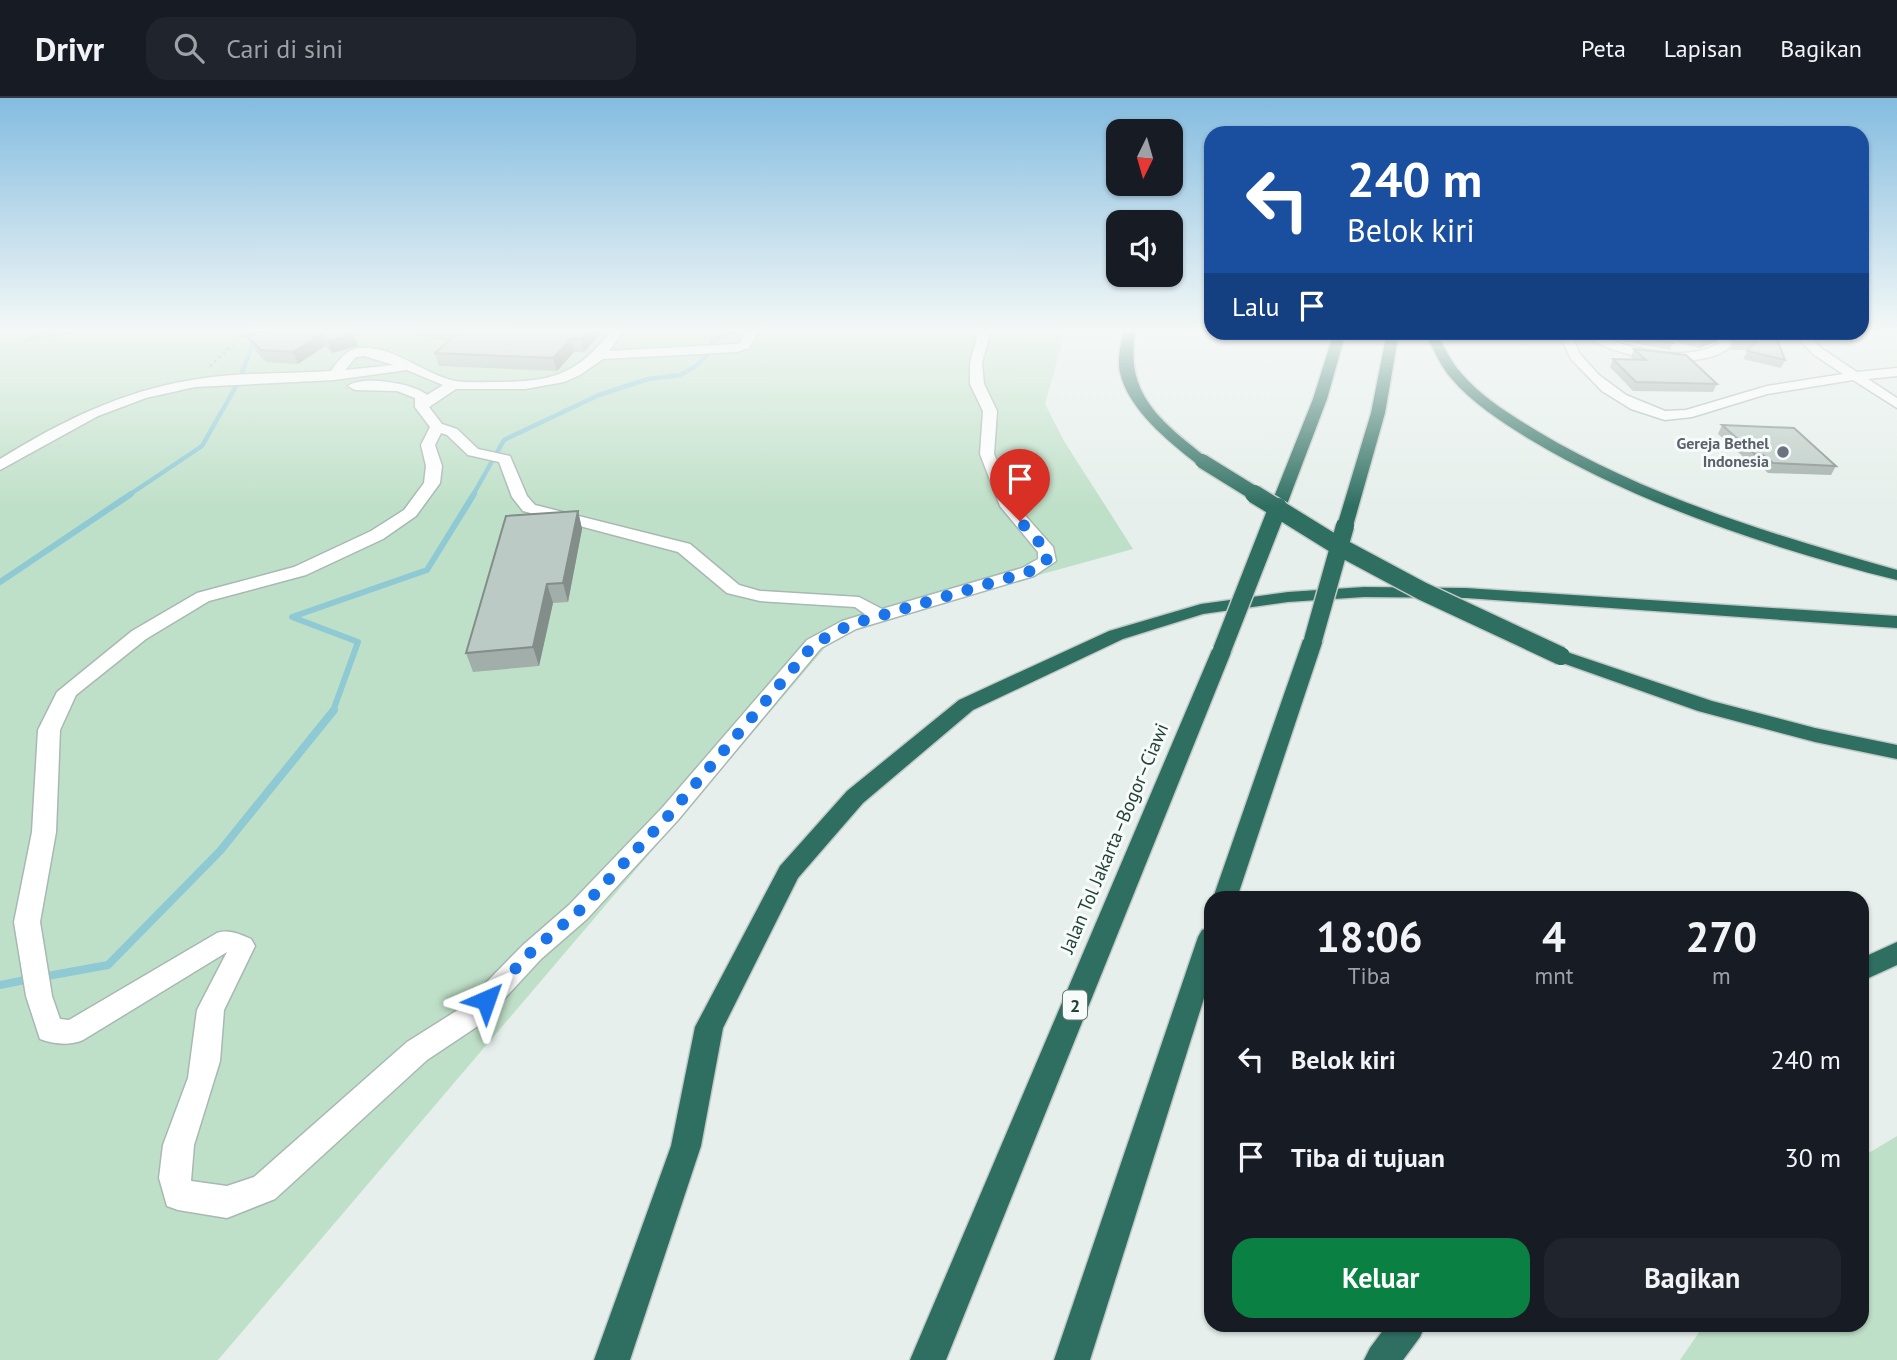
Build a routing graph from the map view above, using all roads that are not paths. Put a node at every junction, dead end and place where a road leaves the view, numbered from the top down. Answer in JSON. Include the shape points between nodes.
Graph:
{"nodes":[{"id":1,"x":172,"y":388,"type":"edge"},
{"id":2,"x":392,"y":388,"type":"edge"},
{"id":3,"x":448,"y":388,"type":"edge"},
{"id":4,"x":979,"y":388,"type":"edge"},
{"id":5,"x":1135,"y":388,"type":"edge"},
{"id":6,"x":1325,"y":388,"type":"edge"},
{"id":7,"x":1383,"y":388,"type":"edge"},
{"id":8,"x":1470,"y":388,"type":"edge"},
{"id":9,"x":1610,"y":388,"type":"edge"},
{"id":10,"x":1786,"y":388,"type":"edge"},
{"id":11,"x":1880,"y":388,"type":"edge"},
{"id":12,"x":423,"y":403,"type":"junction"},
{"id":13,"x":1897,"y":404,"type":"edge"},
{"id":14,"x":437,"y":427,"type":"junction"},
{"id":15,"x":0,"y":465,"type":"edge"},
{"id":16,"x":1897,"y":575,"type":"edge"},
{"id":17,"x":880,"y":615,"type":"junction"},
{"id":18,"x":1897,"y":622,"type":"edge"},
{"id":19,"x":1897,"y":752,"type":"edge"},
{"id":20,"x":1227,"y":891,"type":"edge"},
{"id":21,"x":1897,"y":953,"type":"edge"},
{"id":22,"x":1204,"y":957,"type":"edge"},
{"id":23,"x":1869,"y":967,"type":"edge"},
{"id":24,"x":1403,"y":1332,"type":"edge"},
{"id":25,"x":612,"y":1360,"type":"edge"},
{"id":26,"x":928,"y":1360,"type":"edge"},
{"id":27,"x":1072,"y":1360,"type":"edge"},
{"id":28,"x":1382,"y":1360,"type":"edge"}],
"edges":[{"from":1,"to":15,"type":"street","via":[[129,397],[96,411]]},
{"from":2,"to":12,"type":"street","via":[[410,390],[421,396]]},
{"from":3,"to":12,"type":"street"},
{"from":4,"to":17,"type":"street","via":[[990,411],[987,454],[995,480],[1008,506],[1047,551],[1047,561],[1028,572]]},
{"from":5,"to":19,"type":"highway","bridge":true,"via":[[1169,434],[1202,461],[1338,546],[1422,591],[1561,656],[1705,706]]},
{"from":6,"to":26,"type":"highway","name":"Jalan Tol Jakarta–Bogor–Ciawi","number":"2","bridge":true,"via":[[1222,650]]},
{"from":7,"to":20,"type":"highway","bridge":true,"via":[[1313,640]]},
{"from":8,"to":16,"type":"highway","via":[[1494,411],[1581,463],[1644,491],[1727,523]]},
{"from":9,"to":10,"type":"street","via":[[1639,409],[1664,416]]},
{"from":11,"to":13,"type":"street"},
{"from":12,"to":14,"type":"street"},
{"from":14,"to":17,"type":"street","via":[[452,432],[473,452],[505,459],[529,508],[684,548],[733,589],[760,596],[859,602]]},
{"from":14,"to":17,"type":"street","via":[[428,445],[434,466],[432,484],[411,513],[377,535],[300,571],[203,597],[139,635],[67,692],[49,730],[44,832],[27,922],[50,1031],[73,1032],[226,940],[242,946],[212,1005],[206,1063],[173,1178],[178,1195],[227,1202],[264,1188],[417,1051],[471,1016],[532,951],[578,912],[670,814],[814,644]]},
{"from":18,"to":25,"type":"highway","via":[[1466,593],[1288,597],[1201,609],[1116,635],[966,705],[855,797],[789,872],[709,1027],[686,1146]]},
{"from":21,"to":23,"type":"highway"},
{"from":22,"to":27,"type":"highway"},
{"from":24,"to":28,"type":"highway"}]}
